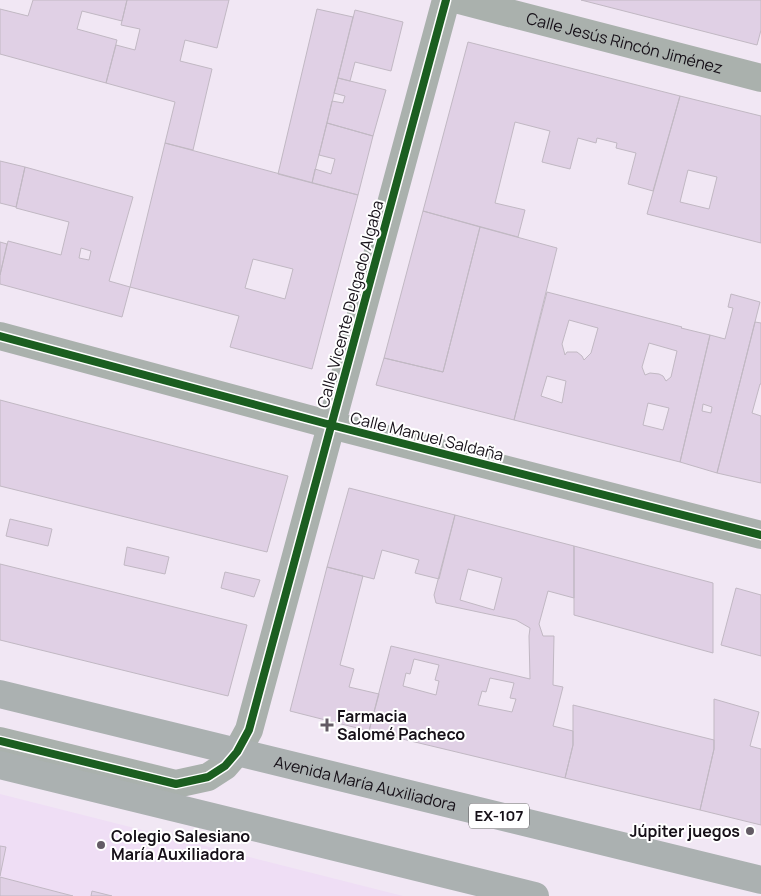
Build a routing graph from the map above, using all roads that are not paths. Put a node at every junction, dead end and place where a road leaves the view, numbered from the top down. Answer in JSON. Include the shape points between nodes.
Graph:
{"nodes":[{"id":1,"x":446,"y":0,"type":"edge"},
{"id":2,"x":459,"y":0,"type":"edge"},
{"id":3,"x":761,"y":78,"type":"edge"},
{"id":4,"x":0,"y":336,"type":"edge"},
{"id":5,"x":331,"y":425,"type":"junction"},
{"id":6,"x":761,"y":535,"type":"edge"},
{"id":7,"x":0,"y":694,"type":"edge"},
{"id":8,"x":0,"y":740,"type":"edge"},
{"id":9,"x":243,"y":741,"type":"junction"},
{"id":10,"x":0,"y":765,"type":"edge"},
{"id":11,"x":761,"y":880,"type":"edge"},
{"id":12,"x":535,"y":896,"type":"edge"}],
"edges":[{"from":1,"to":5,"type":"street","name":"Calle Vicente Delgado Algaba"},
{"from":2,"to":3,"type":"street","name":"Calle Jesús Rincón Jiménez"},
{"from":4,"to":5,"type":"street","name":"Calle Manuel Saldaña"},
{"from":5,"to":6,"type":"street","name":"Calle Manuel Saldaña"},
{"from":5,"to":9,"type":"street","name":"Calle Vicente Delgado Algaba"},
{"from":7,"to":9,"type":"main road","name":"Avenida María Auxiliadora","number":"EX-107"},
{"from":8,"to":9,"type":"street","via":[[176,784],[208,777],[225,766]]},
{"from":9,"to":11,"type":"main road","name":"Avenida María Auxiliadora","number":"EX-107"},
{"from":10,"to":12,"type":"main road"}]}
